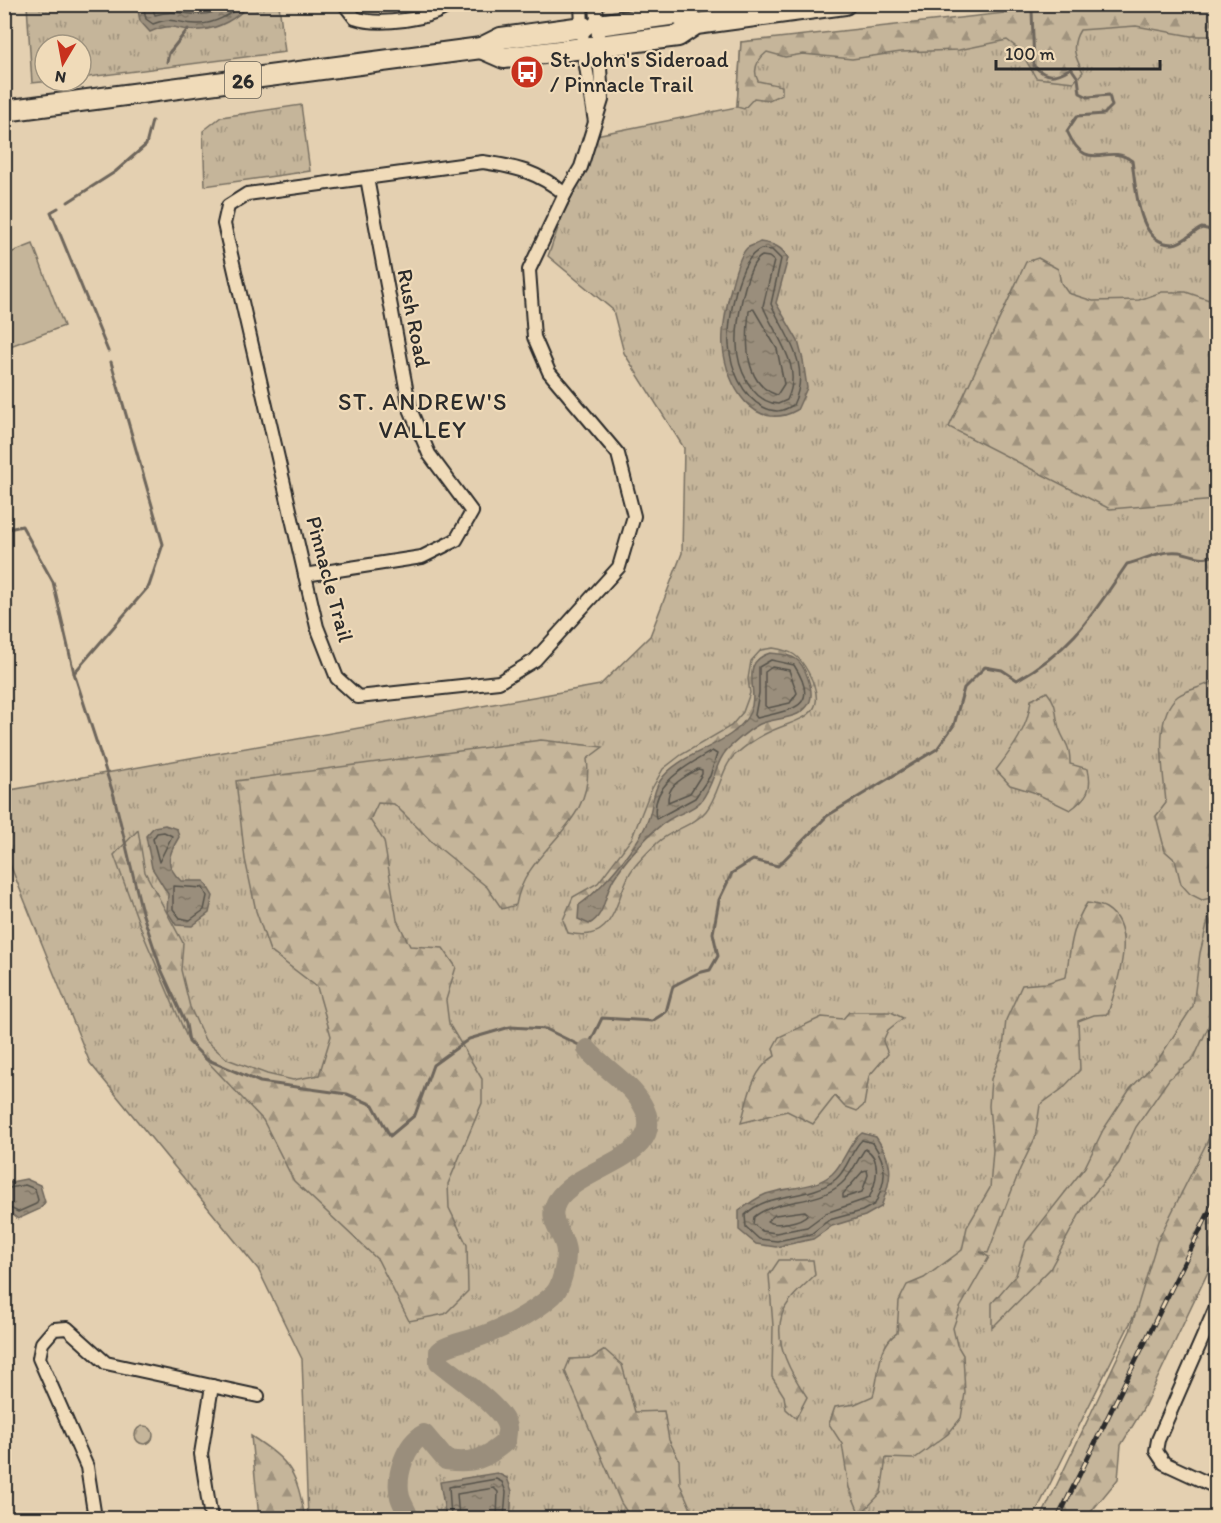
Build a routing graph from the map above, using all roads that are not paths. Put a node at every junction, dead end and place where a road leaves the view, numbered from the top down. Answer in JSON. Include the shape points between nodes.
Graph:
{"nodes":[{"id":1,"x":344,"y":4,"type":"edge"},
{"id":2,"x":450,"y":4,"type":"edge"},
{"id":3,"x":581,"y":4,"type":"edge"},
{"id":4,"x":596,"y":4,"type":"edge"},
{"id":5,"x":845,"y":4,"type":"edge"},
{"id":6,"x":696,"y":24,"type":"junction"},
{"id":7,"x":590,"y":26,"type":"junction"},
{"id":8,"x":592,"y":47,"type":"junction"},
{"id":9,"x":481,"y":48,"type":"junction"},
{"id":10,"x":4,"y":111,"type":"edge"},
{"id":11,"x":595,"y":123,"type":"junction"},
{"id":12,"x":367,"y":177,"type":"junction"},
{"id":13,"x":565,"y":194,"type":"junction"},
{"id":14,"x":305,"y":575,"type":"junction"},
{"id":15,"x":1216,"y":1307,"type":"edge"},
{"id":16,"x":1212,"y":1328,"type":"edge"},
{"id":17,"x":212,"y":1386,"type":"junction"},
{"id":18,"x":258,"y":1396,"type":"dead end"},
{"id":19,"x":1216,"y":1487,"type":"edge"},
{"id":20,"x":95,"y":1518,"type":"edge"},
{"id":21,"x":211,"y":1518,"type":"edge"}],
"edges":[{"from":1,"to":2,"type":"street","via":[[355,18],[381,22],[441,13]]},
{"from":3,"to":7,"type":"street"},
{"from":4,"to":7,"type":"street"},
{"from":5,"to":6,"type":"main road","number":"26"},
{"from":6,"to":7,"type":"main road","number":"26","via":[[677,14]]},
{"from":6,"to":8,"type":"main road","number":"26","via":[[678,36]]},
{"from":7,"to":8,"type":"street","name":"Pinnacle Trail"},
{"from":7,"to":8,"type":"street"},
{"from":7,"to":9,"type":"main road","number":"26","via":[[501,38]]},
{"from":8,"to":9,"type":"main road","number":"26","via":[[504,58]]},
{"from":8,"to":11,"type":"street","name":"Pinnacle Trail"},
{"from":8,"to":11,"type":"street","name":"Pinnacle Trail","via":[[602,100]]},
{"from":9,"to":10,"type":"main road","number":"26"},
{"from":11,"to":13,"type":"street","name":"Pinnacle Trail","via":[[581,167]]},
{"from":12,"to":13,"type":"street","name":"Pinnacle Trail","via":[[483,162],[516,167],[546,179]]},
{"from":12,"to":14,"type":"street","name":"Pinnacle Trail","via":[[246,194],[228,206],[224,224]]},
{"from":12,"to":14,"type":"street","name":"Rush Road","via":[[410,409],[429,454],[472,512],[456,540],[422,557]]},
{"from":13,"to":14,"type":"street","name":"Pinnacle Trail","via":[[530,270],[534,337],[549,372],[618,454],[634,516],[619,567],[535,660],[499,682],[358,697],[337,678],[317,627]]},
{"from":15,"to":16,"type":"street"},
{"from":16,"to":19,"type":"street","via":[[1156,1451],[1164,1462]]},
{"from":17,"to":18,"type":"street"},
{"from":17,"to":20,"type":"street","via":[[106,1363],[67,1328],[54,1329],[42,1343],[39,1358],[87,1467]]},
{"from":17,"to":21,"type":"street","via":[[201,1454]]}]}
